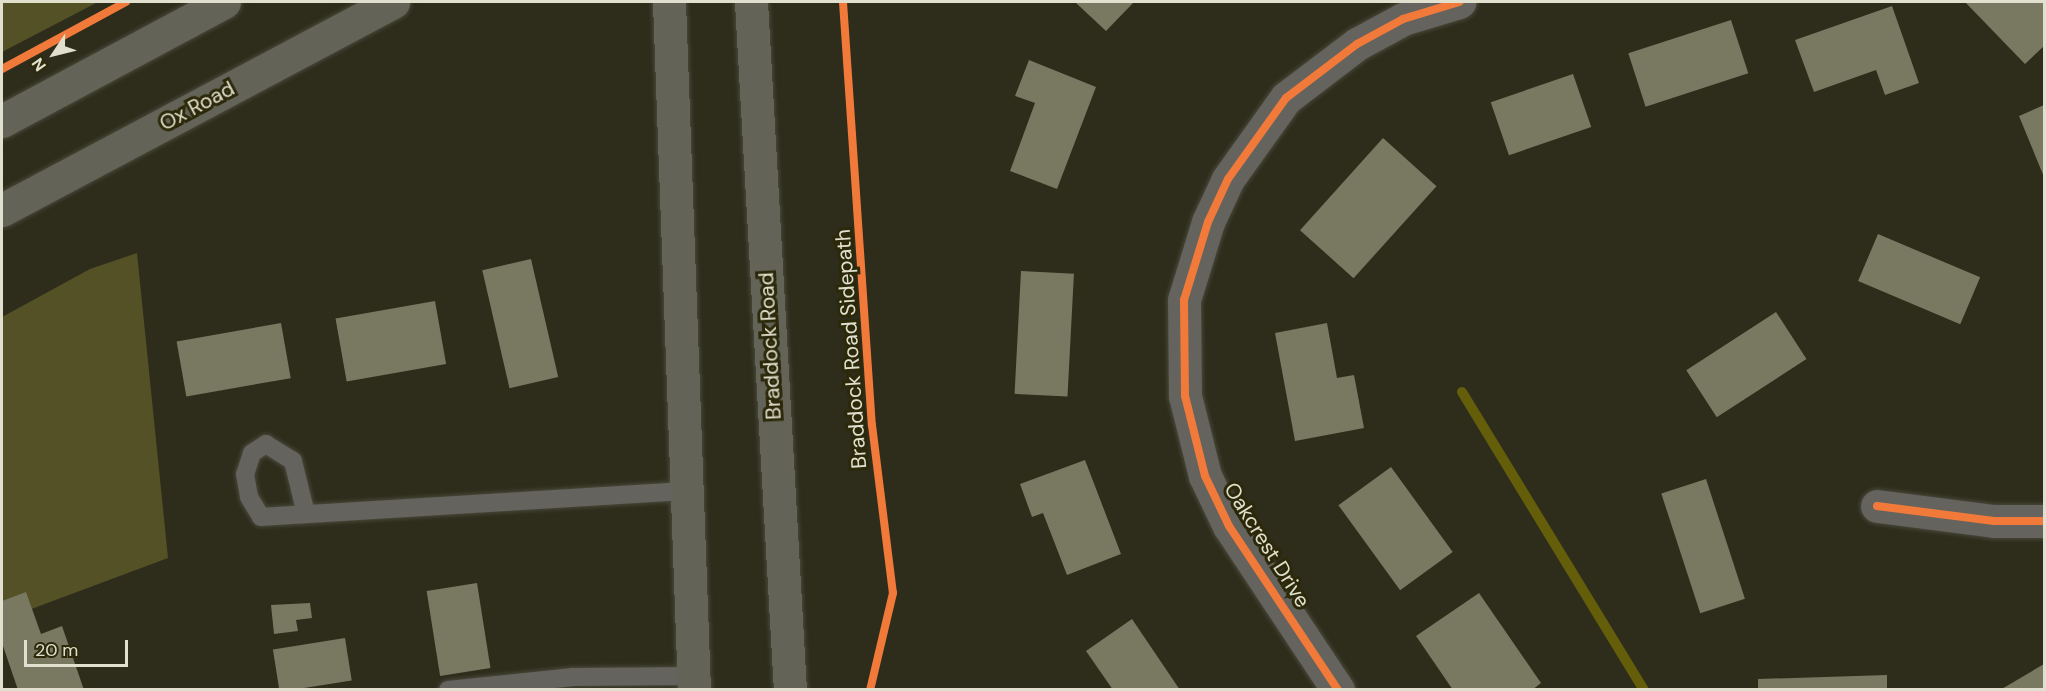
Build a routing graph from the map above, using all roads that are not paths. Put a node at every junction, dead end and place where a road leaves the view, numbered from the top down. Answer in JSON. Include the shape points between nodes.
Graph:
{"nodes":[{"id":1,"x":224,"y":2,"type":"edge"},
{"id":2,"x":393,"y":2,"type":"edge"},
{"id":3,"x":669,"y":2,"type":"edge"},
{"id":4,"x":751,"y":2,"type":"edge"},
{"id":5,"x":1459,"y":2,"type":"edge"},
{"id":6,"x":2,"y":121,"type":"edge"},
{"id":7,"x":2,"y":210,"type":"edge"},
{"id":8,"x":687,"y":490,"type":"junction"},
{"id":9,"x":1876,"y":506,"type":"dead end"},
{"id":10,"x":306,"y":514,"type":"dead end"},
{"id":11,"x":2044,"y":521,"type":"edge"},
{"id":12,"x":694,"y":683,"type":"edge"},
{"id":13,"x":448,"y":690,"type":"edge"},
{"id":14,"x":790,"y":690,"type":"edge"},
{"id":15,"x":1338,"y":690,"type":"edge"}],
"edges":[{"from":1,"to":6,"type":"main road"},
{"from":2,"to":7,"type":"main road","name":"Ox Road"},
{"from":3,"to":8,"type":"main road"},
{"from":4,"to":14,"type":"main road","name":"Braddock Road"},
{"from":5,"to":15,"type":"street","name":"Oakcrest Drive","via":[[1403,19],[1356,44],[1287,98],[1228,178],[1208,222],[1184,300],[1185,396],[1205,476],[1229,526]]},
{"from":8,"to":10,"type":"lane"},
{"from":8,"to":12,"type":"main road"},
{"from":9,"to":11,"type":"street","via":[[1994,521]]},
{"from":12,"to":13,"type":"lane","via":[[573,677]]}]}
